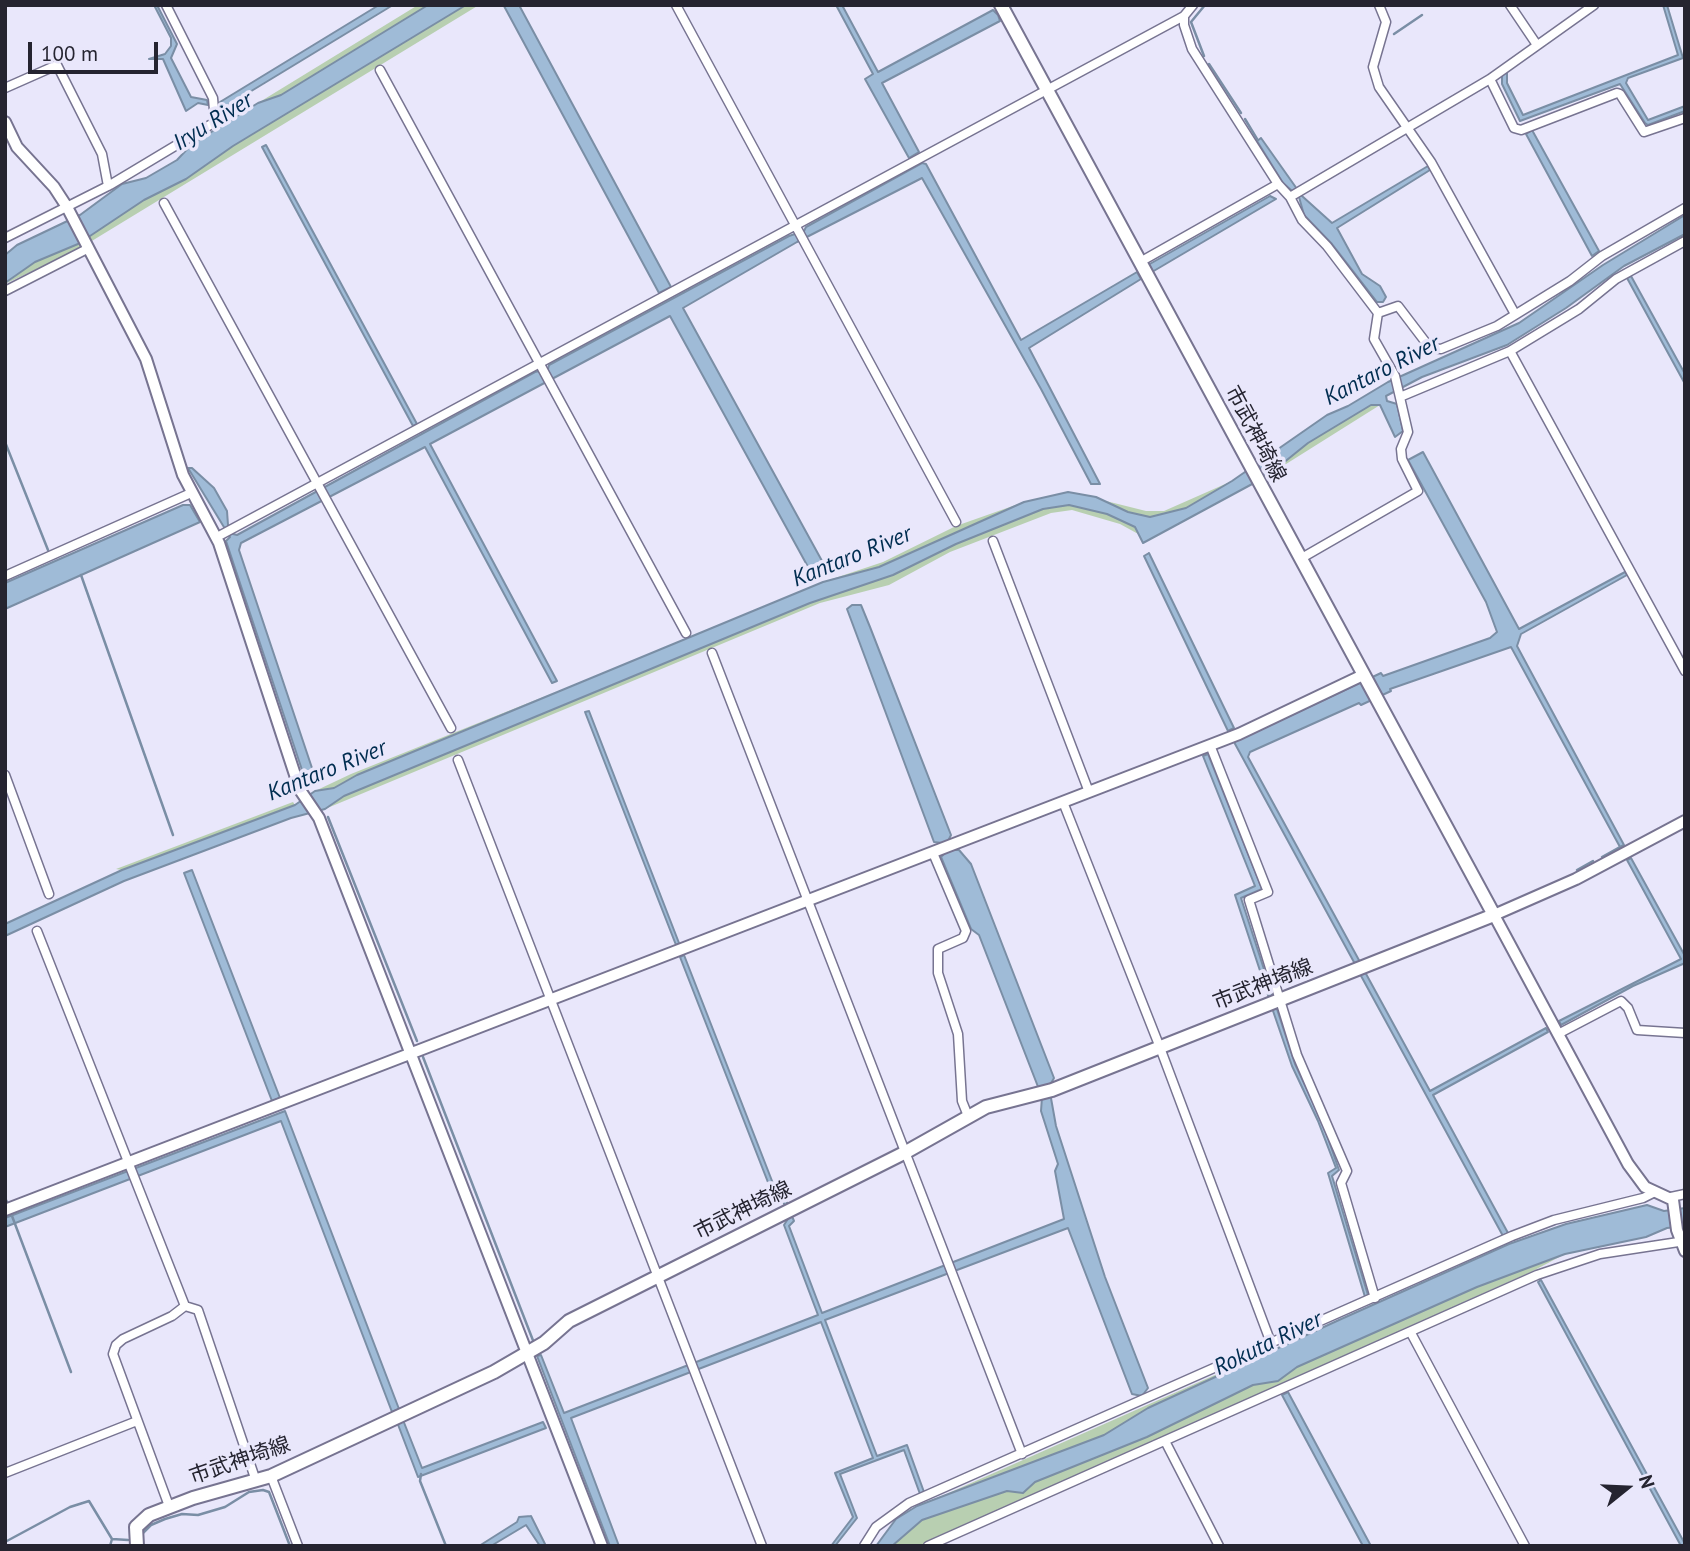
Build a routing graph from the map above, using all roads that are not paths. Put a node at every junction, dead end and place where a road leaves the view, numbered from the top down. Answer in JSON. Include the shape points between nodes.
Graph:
{"nodes":[{"id":1,"x":166,"y":5,"type":"edge"},
{"id":2,"x":676,"y":5,"type":"edge"},
{"id":3,"x":1001,"y":5,"type":"edge"},
{"id":4,"x":1193,"y":5,"type":"edge"},
{"id":5,"x":1379,"y":5,"type":"edge"},
{"id":6,"x":1510,"y":5,"type":"edge"},
{"id":7,"x":1594,"y":5,"type":"edge"},
{"id":8,"x":1184,"y":16,"type":"junction"},
{"id":9,"x":1536,"y":45,"type":"junction"},
{"id":10,"x":380,"y":70,"type":"dead end"},
{"id":11,"x":1490,"y":79,"type":"junction"},
{"id":12,"x":5,"y":88,"type":"edge"},
{"id":13,"x":1046,"y":89,"type":"junction"},
{"id":14,"x":1685,"y":118,"type":"edge"},
{"id":15,"x":5,"y":122,"type":"edge"},
{"id":16,"x":1406,"y":129,"type":"junction"},
{"id":17,"x":1278,"y":184,"type":"junction"},
{"id":18,"x":108,"y":186,"type":"junction"},
{"id":19,"x":1296,"y":194,"type":"junction"},
{"id":20,"x":164,"y":203,"type":"dead end"},
{"id":21,"x":66,"y":207,"type":"junction"},
{"id":22,"x":1685,"y":208,"type":"edge"},
{"id":23,"x":796,"y":228,"type":"junction"},
{"id":24,"x":5,"y":239,"type":"edge"},
{"id":25,"x":1685,"y":241,"type":"edge"},
{"id":26,"x":89,"y":248,"type":"junction"},
{"id":27,"x":1140,"y":262,"type":"junction"},
{"id":28,"x":5,"y":291,"type":"edge"},
{"id":29,"x":1378,"y":313,"type":"junction"},
{"id":30,"x":1515,"y":314,"type":"junction"},
{"id":31,"x":1510,"y":351,"type":"junction"},
{"id":32,"x":541,"y":365,"type":"junction"},
{"id":33,"x":1399,"y":394,"type":"junction"},
{"id":34,"x":319,"y":485,"type":"junction"},
{"id":35,"x":191,"y":494,"type":"junction"},
{"id":36,"x":956,"y":522,"type":"dead end"},
{"id":37,"x":225,"y":533,"type":"junction"},
{"id":38,"x":993,"y":541,"type":"dead end"},
{"id":39,"x":1300,"y":559,"type":"junction"},
{"id":40,"x":5,"y":576,"type":"edge"},
{"id":41,"x":686,"y":633,"type":"dead end"},
{"id":42,"x":712,"y":653,"type":"dead end"},
{"id":43,"x":1685,"y":671,"type":"edge"},
{"id":44,"x":1364,"y":676,"type":"junction"},
{"id":45,"x":451,"y":728,"type":"dead end"},
{"id":46,"x":1210,"y":745,"type":"junction"},
{"id":47,"x":458,"y":760,"type":"dead end"},
{"id":48,"x":5,"y":775,"type":"edge"},
{"id":49,"x":1089,"y":792,"type":"junction"},
{"id":50,"x":1063,"y":802,"type":"junction"},
{"id":51,"x":1685,"y":821,"type":"edge"},
{"id":52,"x":943,"y":849,"type":"junction"},
{"id":53,"x":49,"y":894,"type":"dead end"},
{"id":54,"x":808,"y":900,"type":"junction"},
{"id":55,"x":1494,"y":915,"type":"junction"},
{"id":56,"x":37,"y":931,"type":"dead end"},
{"id":57,"x":551,"y":999,"type":"junction"},
{"id":58,"x":1280,"y":999,"type":"junction"},
{"id":59,"x":1685,"y":1033,"type":"edge"},
{"id":60,"x":1558,"y":1034,"type":"junction"},
{"id":61,"x":1159,"y":1045,"type":"junction"},
{"id":62,"x":412,"y":1054,"type":"junction"},
{"id":63,"x":968,"y":1116,"type":"junction"},
{"id":64,"x":906,"y":1152,"type":"junction"},
{"id":65,"x":130,"y":1164,"type":"junction"},
{"id":66,"x":1655,"y":1192,"type":"junction"},
{"id":67,"x":1685,"y":1194,"type":"edge"},
{"id":68,"x":1673,"y":1201,"type":"junction"},
{"id":69,"x":5,"y":1210,"type":"edge"},
{"id":70,"x":1681,"y":1241,"type":"edge"},
{"id":71,"x":658,"y":1275,"type":"junction"},
{"id":72,"x":1375,"y":1297,"type":"junction"},
{"id":73,"x":185,"y":1306,"type":"junction"},
{"id":74,"x":1411,"y":1332,"type":"junction"},
{"id":75,"x":1271,"y":1343,"type":"junction"},
{"id":76,"x":528,"y":1354,"type":"junction"},
{"id":77,"x":137,"y":1421,"type":"junction"},
{"id":78,"x":1165,"y":1441,"type":"junction"},
{"id":79,"x":1022,"y":1454,"type":"junction"},
{"id":80,"x":5,"y":1473,"type":"edge"},
{"id":81,"x":271,"y":1476,"type":"junction"},
{"id":82,"x":256,"y":1481,"type":"junction"},
{"id":83,"x":169,"y":1506,"type":"junction"},
{"id":84,"x":137,"y":1546,"type":"edge"},
{"id":85,"x":298,"y":1546,"type":"edge"},
{"id":86,"x":602,"y":1546,"type":"edge"},
{"id":87,"x":762,"y":1546,"type":"edge"},
{"id":88,"x":864,"y":1546,"type":"edge"},
{"id":89,"x":929,"y":1546,"type":"edge"},
{"id":90,"x":1219,"y":1546,"type":"edge"},
{"id":91,"x":1525,"y":1546,"type":"edge"}],
"edges":[{"from":1,"to":18,"type":"street","via":[[213,98],[215,121]]},
{"from":2,"to":23,"type":"street"},
{"from":3,"to":13,"type":"main road","name":"市武神埼線"},
{"from":4,"to":8,"type":"street"},
{"from":5,"to":16,"type":"street","via":[[1386,22],[1374,73]]},
{"from":6,"to":9,"type":"street"},
{"from":7,"to":9,"type":"street"},
{"from":8,"to":13,"type":"street"},
{"from":8,"to":17,"type":"street","via":[[1192,50]]},
{"from":9,"to":11,"type":"street"},
{"from":10,"to":32,"type":"street"},
{"from":11,"to":14,"type":"street","via":[[1514,128],[1521,130],[1617,93],[1644,132]]},
{"from":11,"to":16,"type":"street"},
{"from":12,"to":18,"type":"street","via":[[57,65],[102,153]]},
{"from":13,"to":23,"type":"street"},
{"from":13,"to":27,"type":"main road","name":"市武神埼線"},
{"from":15,"to":21,"type":"street","via":[[18,147]]},
{"from":16,"to":19,"type":"street"},
{"from":16,"to":30,"type":"street","via":[[1431,162]]},
{"from":17,"to":19,"type":"street"},
{"from":17,"to":27,"type":"street"},
{"from":18,"to":21,"type":"street"},
{"from":19,"to":29,"type":"street","via":[[1302,220]]},
{"from":20,"to":34,"type":"street"},
{"from":21,"to":24,"type":"street"},
{"from":21,"to":26,"type":"street"},
{"from":22,"to":30,"type":"street"},
{"from":23,"to":32,"type":"street"},
{"from":23,"to":36,"type":"street"},
{"from":25,"to":31,"type":"street","via":[[1616,279],[1579,309]]},
{"from":26,"to":28,"type":"street"},
{"from":26,"to":35,"type":"street","via":[[146,359]]},
{"from":27,"to":39,"type":"main road","name":"市武神埼線"},
{"from":29,"to":30,"type":"street","via":[[1398,306],[1434,350],[1497,326]]},
{"from":29,"to":33,"type":"street","via":[[1374,339],[1395,376]]},
{"from":31,"to":33,"type":"street"},
{"from":31,"to":43,"type":"street"},
{"from":32,"to":34,"type":"street"},
{"from":32,"to":41,"type":"street"},
{"from":33,"to":39,"type":"street","via":[[1408,432],[1402,459],[1418,491]]},
{"from":34,"to":37,"type":"street"},
{"from":34,"to":45,"type":"street"},
{"from":35,"to":37,"type":"street"},
{"from":35,"to":40,"type":"street"},
{"from":37,"to":62,"type":"street","via":[[302,793],[319,818]]},
{"from":38,"to":49,"type":"street"},
{"from":39,"to":44,"type":"main road","name":"市武神埼線"},
{"from":42,"to":54,"type":"street"},
{"from":44,"to":46,"type":"street"},
{"from":44,"to":55,"type":"main road","name":"市武神埼線"},
{"from":46,"to":49,"type":"street"},
{"from":46,"to":58,"type":"street","via":[[1268,892],[1249,900]]},
{"from":47,"to":57,"type":"street"},
{"from":48,"to":53,"type":"street"},
{"from":49,"to":50,"type":"street"},
{"from":50,"to":52,"type":"street"},
{"from":50,"to":61,"type":"street"},
{"from":51,"to":55,"type":"street","via":[[1576,879]]},
{"from":52,"to":54,"type":"street"},
{"from":52,"to":63,"type":"street","via":[[966,931],[963,938],[938,950],[938,973],[958,1034],[962,1101]]},
{"from":54,"to":57,"type":"street"},
{"from":54,"to":64,"type":"street"},
{"from":55,"to":58,"type":"main road","name":"市武神埼線"},
{"from":55,"to":60,"type":"street"},
{"from":56,"to":65,"type":"street"},
{"from":57,"to":62,"type":"street"},
{"from":57,"to":71,"type":"street"},
{"from":58,"to":61,"type":"main road","name":"市武神埼線"},
{"from":58,"to":72,"type":"street","via":[[1297,1055],[1347,1171],[1341,1184]]},
{"from":59,"to":60,"type":"street","via":[[1637,1030],[1621,1000]]},
{"from":60,"to":66,"type":"street","via":[[1628,1164],[1645,1187]]},
{"from":61,"to":63,"type":"main road","name":"市武神埼線","via":[[1052,1090]]},
{"from":61,"to":75,"type":"street"},
{"from":62,"to":65,"type":"street"},
{"from":62,"to":76,"type":"street"},
{"from":63,"to":64,"type":"main road","name":"市武神埼線"},
{"from":64,"to":71,"type":"main road","name":"市武神埼線"},
{"from":64,"to":79,"type":"street"},
{"from":65,"to":69,"type":"street"},
{"from":65,"to":73,"type":"street"},
{"from":66,"to":68,"type":"street"},
{"from":66,"to":72,"type":"street","via":[[1554,1220]]},
{"from":67,"to":68,"type":"street"},
{"from":68,"to":70,"type":"street"},
{"from":70,"to":74,"type":"street","via":[[1600,1254],[1537,1275]]},
{"from":71,"to":76,"type":"main road","name":"市武神埼線","via":[[559,1327]]},
{"from":71,"to":87,"type":"street"},
{"from":72,"to":75,"type":"street"},
{"from":73,"to":77,"type":"street","via":[[116,1345],[113,1354]]},
{"from":73,"to":82,"type":"street","via":[[198,1310]]},
{"from":74,"to":78,"type":"street"},
{"from":74,"to":91,"type":"street"},
{"from":75,"to":79,"type":"street"},
{"from":76,"to":81,"type":"main road","name":"市武神埼線"},
{"from":76,"to":86,"type":"street"},
{"from":77,"to":80,"type":"street"},
{"from":77,"to":83,"type":"street"},
{"from":78,"to":89,"type":"street"},
{"from":78,"to":90,"type":"street"},
{"from":79,"to":88,"type":"street","via":[[892,1513]]},
{"from":81,"to":82,"type":"main road","name":"市武神埼線"},
{"from":81,"to":85,"type":"street"},
{"from":82,"to":83,"type":"main road","name":"市武神埼線"},
{"from":83,"to":84,"type":"main road","name":"市武神埼線","via":[[136,1527]]}]}
